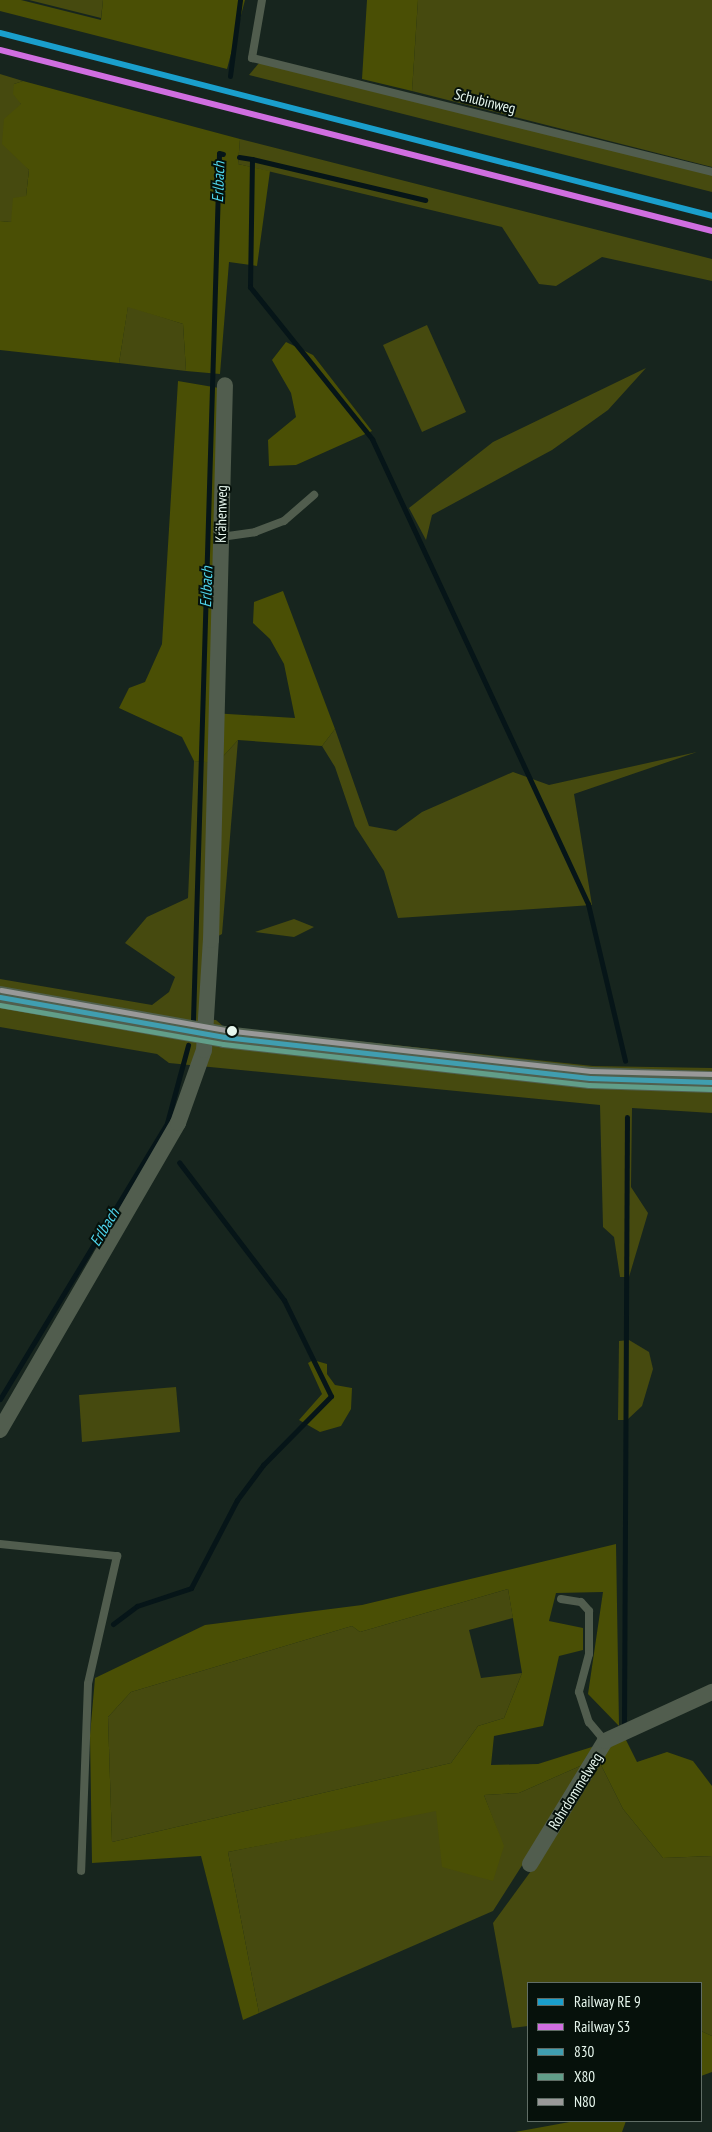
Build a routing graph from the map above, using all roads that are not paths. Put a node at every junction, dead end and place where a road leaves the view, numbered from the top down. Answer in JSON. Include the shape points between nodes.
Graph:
{"nodes":[{"id":1,"x":262,"y":0,"type":"edge"},
{"id":2,"x":712,"y":172,"type":"edge"},
{"id":3,"x":225,"y":384,"type":"dead end"},
{"id":4,"x":314,"y":495,"type":"dead end"},
{"id":5,"x":221,"y":537,"type":"junction"},
{"id":6,"x":0,"y":998,"type":"edge"},
{"id":7,"x":206,"y":1035,"type":"junction"},
{"id":8,"x":712,"y":1082,"type":"edge"},
{"id":9,"x":0,"y":1430,"type":"edge"},
{"id":10,"x":0,"y":1544,"type":"edge"},
{"id":11,"x":561,"y":1599,"type":"dead end"},
{"id":12,"x":712,"y":1692,"type":"edge"},
{"id":13,"x":605,"y":1741,"type":"junction"},
{"id":14,"x":530,"y":1864,"type":"dead end"},
{"id":15,"x":81,"y":1871,"type":"dead end"}],
"edges":[{"from":1,"to":2,"type":"lane","name":"Schubinweg","via":[[252,58]]},
{"from":3,"to":5,"type":"street","name":"Krähenweg"},
{"from":4,"to":5,"type":"lane","via":[[284,521],[255,532]]},
{"from":5,"to":7,"type":"street","name":"Krähenweg"},
{"from":6,"to":7,"type":"main road"},
{"from":7,"to":8,"type":"main road","via":[[590,1078]]},
{"from":7,"to":9,"type":"street","name":"Krähenweg","via":[[178,1123]]},
{"from":10,"to":15,"type":"lane","via":[[117,1556],[88,1684]]},
{"from":11,"to":13,"type":"lane","via":[[581,1602],[589,1611],[589,1654],[579,1692],[589,1722]]},
{"from":12,"to":13,"type":"street","name":"Rohrdommelweg"},
{"from":13,"to":14,"type":"street","name":"Rohrdommelweg"}]}
